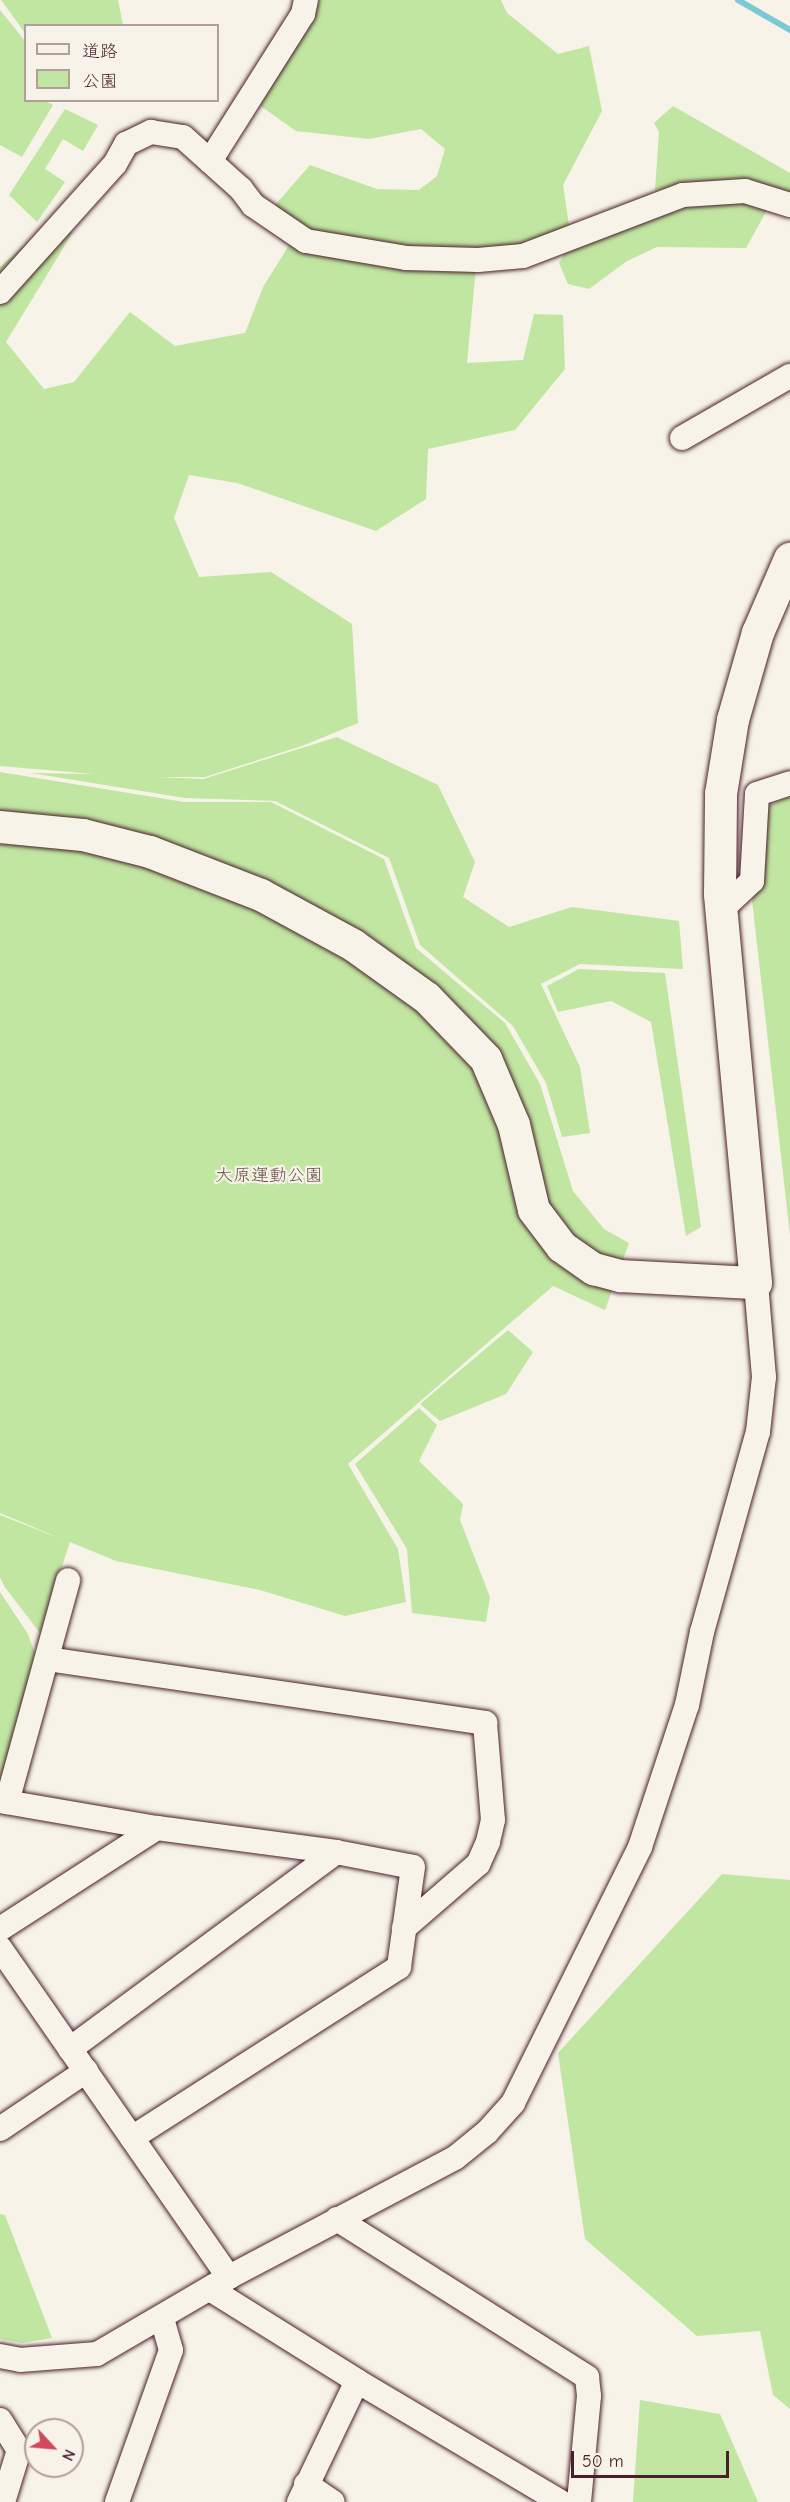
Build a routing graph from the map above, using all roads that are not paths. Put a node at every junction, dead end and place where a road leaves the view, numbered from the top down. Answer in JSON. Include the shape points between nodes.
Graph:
{"nodes":[{"id":1,"x":306,"y":0,"type":"edge"},
{"id":2,"x":210,"y":161,"type":"junction"},
{"id":3,"x":790,"y":205,"type":"edge"},
{"id":4,"x":0,"y":292,"type":"edge"},
{"id":5,"x":790,"y":375,"type":"edge"},
{"id":6,"x":682,"y":438,"type":"dead end"},
{"id":7,"x":790,"y":559,"type":"edge"},
{"id":8,"x":790,"y":783,"type":"edge"},
{"id":9,"x":0,"y":827,"type":"edge"},
{"id":10,"x":722,"y":909,"type":"junction"},
{"id":11,"x":756,"y":1283,"type":"junction"},
{"id":12,"x":68,"y":1580,"type":"dead end"},
{"id":13,"x":48,"y":1659,"type":"junction"},
{"id":14,"x":3,"y":1801,"type":"edge"},
{"id":15,"x":157,"y":1828,"type":"junction"},
{"id":16,"x":336,"y":1852,"type":"junction"},
{"id":17,"x":404,"y":1928,"type":"junction"},
{"id":18,"x":0,"y":1929,"type":"edge"},
{"id":19,"x":0,"y":1948,"type":"edge"},
{"id":20,"x":70,"y":2049,"type":"junction"},
{"id":21,"x":86,"y":2071,"type":"junction"},
{"id":22,"x":0,"y":2129,"type":"edge"},
{"id":23,"x":132,"y":2138,"type":"junction"},
{"id":24,"x":337,"y":2219,"type":"junction"},
{"id":25,"x":220,"y":2283,"type":"junction"},
{"id":26,"x":162,"y":2318,"type":"junction"},
{"id":27,"x":0,"y":2356,"type":"edge"},
{"id":28,"x":357,"y":2380,"type":"junction"},
{"id":29,"x":0,"y":2421,"type":"edge"},
{"id":30,"x":302,"y":2493,"type":"edge"},
{"id":31,"x":3,"y":2502,"type":"edge"},
{"id":32,"x":117,"y":2502,"type":"edge"},
{"id":33,"x":333,"y":2502,"type":"edge"},
{"id":34,"x":561,"y":2502,"type":"edge"},
{"id":35,"x":579,"y":2502,"type":"edge"}],
"edges":[{"from":1,"to":2,"type":"street","via":[[303,14]]},
{"from":2,"to":3,"type":"street","via":[[253,205],[306,241],[406,258],[478,260],[523,256],[683,195],[745,191]]},
{"from":2,"to":4,"type":"street","via":[[183,137],[151,132],[126,144],[115,164]]},
{"from":5,"to":6,"type":"street"},
{"from":7,"to":10,"type":"street","via":[[758,633],[733,720],[721,794]]},
{"from":8,"to":10,"type":"street","via":[[757,794],[752,881]]},
{"from":9,"to":11,"type":"street","via":[[83,835],[150,852],[261,895],[353,945],[427,998],[486,1059],[514,1125],[534,1210],[562,1247],[594,1269],[621,1276]]},
{"from":10,"to":11,"type":"street"},
{"from":11,"to":24,"type":"street","via":[[764,1377],[758,1432],[702,1632],[687,1705],[640,1847],[513,2103],[487,2132],[455,2158]]},
{"from":12,"to":13,"type":"street"},
{"from":13,"to":14,"type":"street"},
{"from":13,"to":17,"type":"street","via":[[485,1723],[493,1820],[488,1842],[478,1864]]},
{"from":14,"to":15,"type":"street"},
{"from":15,"to":16,"type":"street"},
{"from":15,"to":18,"type":"street"},
{"from":16,"to":17,"type":"street","via":[[413,1868]]},
{"from":16,"to":20,"type":"street"},
{"from":17,"to":23,"type":"street","via":[[399,1967]]},
{"from":19,"to":20,"type":"street"},
{"from":20,"to":21,"type":"street"},
{"from":21,"to":22,"type":"street"},
{"from":21,"to":23,"type":"street"},
{"from":23,"to":25,"type":"street"},
{"from":24,"to":25,"type":"street"},
{"from":24,"to":35,"type":"street","via":[[587,2377],[589,2396]]},
{"from":25,"to":26,"type":"street"},
{"from":25,"to":28,"type":"street"},
{"from":26,"to":27,"type":"street","via":[[97,2354],[20,2360]]},
{"from":26,"to":32,"type":"street","via":[[171,2350]]},
{"from":28,"to":30,"type":"street"},
{"from":28,"to":34,"type":"street"},
{"from":29,"to":31,"type":"street","via":[[19,2450]]},
{"from":30,"to":33,"type":"street"}]}
